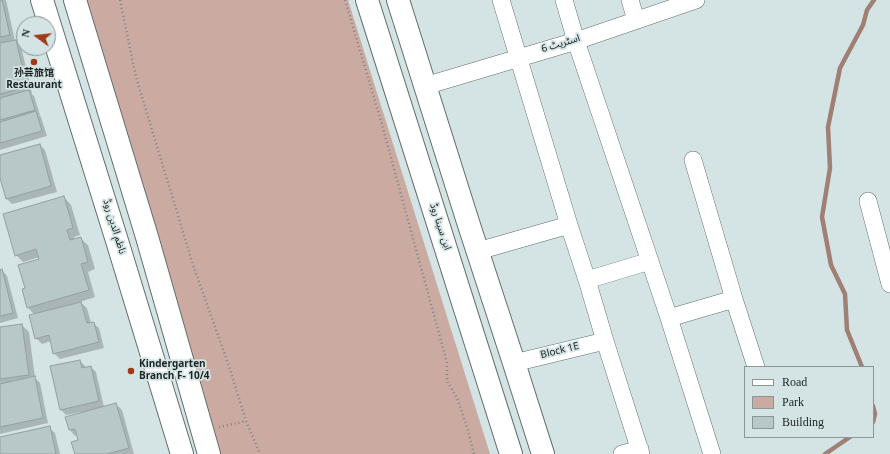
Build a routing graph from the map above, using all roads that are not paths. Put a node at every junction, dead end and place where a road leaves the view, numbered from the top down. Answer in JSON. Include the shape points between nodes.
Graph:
{"nodes":[{"id":1,"x":42,"y":0,"type":"edge"},
{"id":2,"x":75,"y":0,"type":"edge"},
{"id":3,"x":367,"y":0,"type":"edge"},
{"id":4,"x":398,"y":0,"type":"edge"},
{"id":5,"x":501,"y":0,"type":"edge"},
{"id":6,"x":564,"y":0,"type":"edge"},
{"id":7,"x":630,"y":0,"type":"edge"},
{"id":8,"x":696,"y":0,"type":"edge"},
{"id":9,"x":636,"y":20,"type":"junction"},
{"id":10,"x":576,"y":41,"type":"junction"},
{"id":11,"x":519,"y":58,"type":"junction"},
{"id":12,"x":425,"y":86,"type":"junction"},
{"id":13,"x":693,"y":160,"type":"dead end"},
{"id":14,"x":868,"y":201,"type":"dead end"},
{"id":15,"x":468,"y":222,"type":"junction"},
{"id":16,"x":569,"y":224,"type":"junction"},
{"id":17,"x":441,"y":232,"type":"junction"},
{"id":18,"x":478,"y":251,"type":"junction"},
{"id":19,"x":650,"y":260,"type":"junction"},
{"id":20,"x":587,"y":280,"type":"junction"},
{"id":21,"x":890,"y":284,"type":"edge"},
{"id":22,"x":734,"y":299,"type":"junction"},
{"id":23,"x":669,"y":318,"type":"junction"},
{"id":24,"x":605,"y":341,"type":"junction"},
{"id":25,"x":514,"y":363,"type":"junction"},
{"id":26,"x":756,"y":366,"type":"edge"},
{"id":27,"x":206,"y":443,"type":"edge"},
{"id":28,"x":640,"y":452,"type":"edge"},
{"id":29,"x":180,"y":453,"type":"edge"},
{"id":30,"x":512,"y":454,"type":"edge"},
{"id":31,"x":543,"y":454,"type":"edge"},
{"id":32,"x":622,"y":454,"type":"edge"},
{"id":33,"x":712,"y":454,"type":"edge"}],
"edges":[{"from":1,"to":29,"type":"main road","name":"ناظم الدین روڈ"},
{"from":2,"to":27,"type":"main road"},
{"from":3,"to":17,"type":"main road","name":"ابن سینا روڈ"},
{"from":4,"to":12,"type":"main road"},
{"from":5,"to":11,"type":"street"},
{"from":6,"to":10,"type":"street"},
{"from":7,"to":9,"type":"street"},
{"from":8,"to":9,"type":"street","name":"اسٹریٹ 6"},
{"from":9,"to":10,"type":"street","name":"اسٹریٹ 6"},
{"from":10,"to":11,"type":"street","name":"اسٹریٹ 6"},
{"from":10,"to":19,"type":"street"},
{"from":11,"to":12,"type":"street","name":"اسٹریٹ 6"},
{"from":11,"to":16,"type":"street"},
{"from":12,"to":15,"type":"main road"},
{"from":13,"to":22,"type":"street"},
{"from":14,"to":21,"type":"street"},
{"from":15,"to":17,"type":"main road"},
{"from":15,"to":18,"type":"main road"},
{"from":16,"to":18,"type":"street"},
{"from":16,"to":20,"type":"street"},
{"from":17,"to":30,"type":"main road","name":"ابن سینا روڈ"},
{"from":18,"to":25,"type":"main road"},
{"from":19,"to":20,"type":"street"},
{"from":19,"to":23,"type":"street"},
{"from":20,"to":24,"type":"street"},
{"from":22,"to":23,"type":"street"},
{"from":22,"to":26,"type":"street"},
{"from":23,"to":33,"type":"street"},
{"from":24,"to":25,"type":"street","name":"Block 1E"},
{"from":24,"to":28,"type":"street"},
{"from":25,"to":31,"type":"main road"},
{"from":27,"to":29,"type":"street"},
{"from":28,"to":32,"type":"street"}]}
